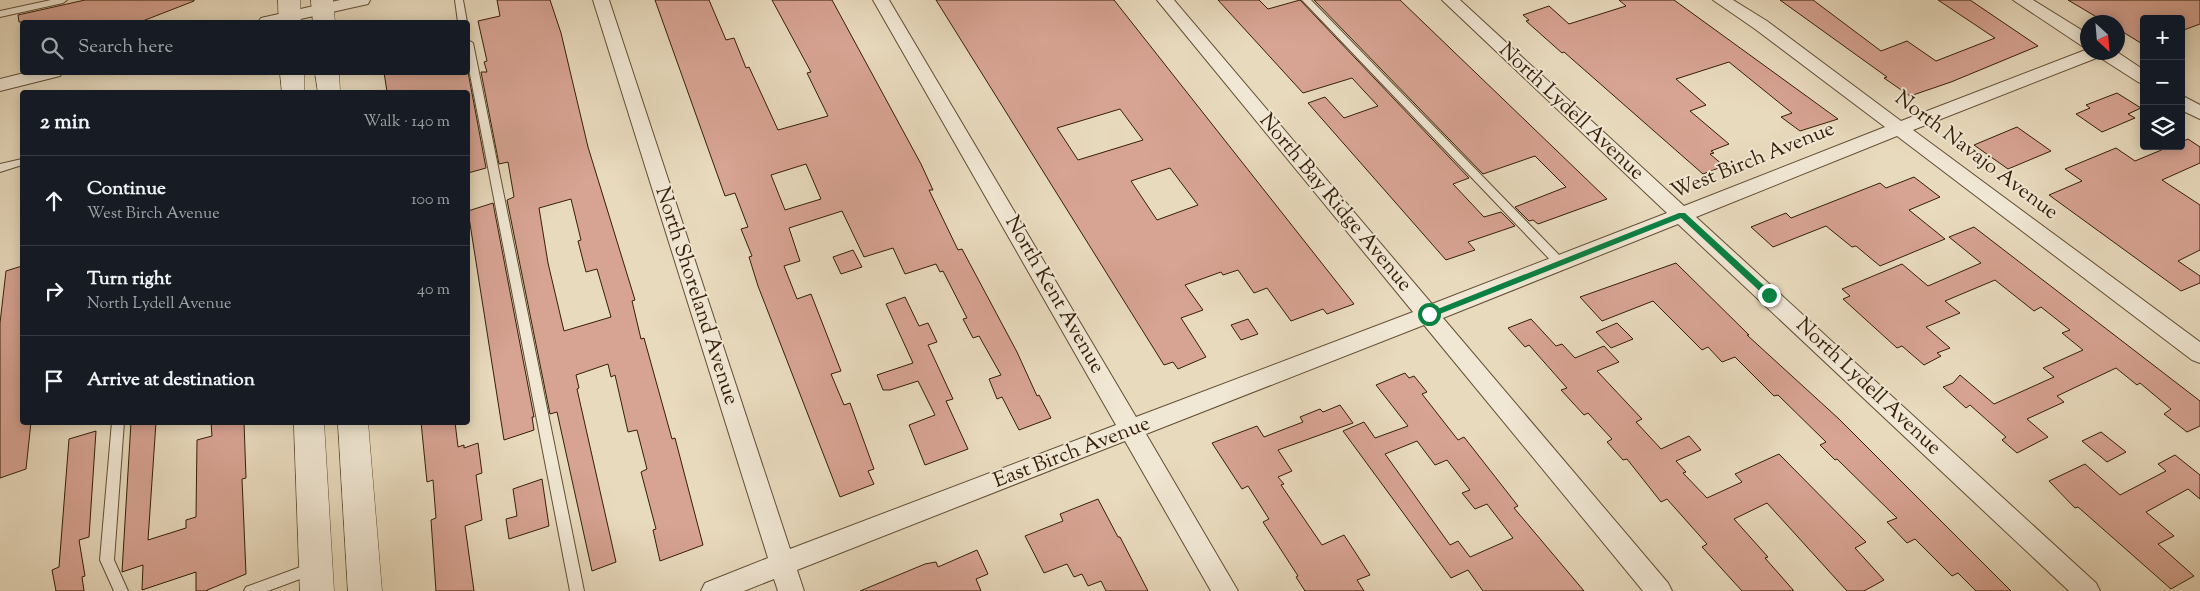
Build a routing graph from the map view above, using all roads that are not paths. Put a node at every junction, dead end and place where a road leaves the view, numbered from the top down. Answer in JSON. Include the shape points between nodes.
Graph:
{"nodes":[{"id":1,"x":63,"y":0,"type":"edge"},
{"id":2,"x":362,"y":0,"type":"edge"},
{"id":3,"x":459,"y":0,"type":"edge"},
{"id":4,"x":601,"y":0,"type":"edge"},
{"id":5,"x":881,"y":0,"type":"edge"},
{"id":6,"x":1164,"y":0,"type":"edge"},
{"id":7,"x":1306,"y":0,"type":"edge"},
{"id":8,"x":1450,"y":0,"type":"edge"},
{"id":9,"x":1721,"y":0,"type":"edge"},
{"id":10,"x":2021,"y":0,"type":"edge"},
{"id":11,"x":323,"y":11,"type":"edge"},
{"id":12,"x":289,"y":13,"type":"edge"},
{"id":13,"x":0,"y":14,"type":"edge"},
{"id":14,"x":272,"y":20,"type":"edge"},
{"id":15,"x":463,"y":20,"type":"edge"},
{"id":16,"x":2080,"y":37,"type":"edge"},
{"id":17,"x":470,"y":54,"type":"edge"},
{"id":18,"x":2080,"y":58,"type":"edge"},
{"id":19,"x":2116,"y":60,"type":"edge"},
{"id":20,"x":42,"y":75,"type":"edge"},
{"id":21,"x":292,"y":75,"type":"edge"},
{"id":22,"x":327,"y":75,"type":"edge"},
{"id":23,"x":2140,"y":75,"type":"edge"},
{"id":24,"x":0,"y":85,"type":"edge"},
{"id":25,"x":293,"y":90,"type":"edge"},
{"id":26,"x":329,"y":90,"type":"edge"},
{"id":27,"x":2185,"y":104,"type":"edge"},
{"id":28,"x":2200,"y":113,"type":"edge"},
{"id":29,"x":1897,"y":128,"type":"junction"},
{"id":30,"x":20,"y":163,"type":"edge"},
{"id":31,"x":0,"y":168,"type":"edge"},
{"id":32,"x":1682,"y":215,"type":"junction"},
{"id":33,"x":1560,"y":263,"type":"junction"},
{"id":34,"x":1429,"y":314,"type":"junction"},
{"id":35,"x":2200,"y":354,"type":"edge"},
{"id":36,"x":118,"y":425,"type":"edge"},
{"id":37,"x":309,"y":425,"type":"edge"},
{"id":38,"x":353,"y":425,"type":"edge"},
{"id":39,"x":1133,"y":430,"type":"junction"},
{"id":40,"x":782,"y":564,"type":"junction"},
{"id":41,"x":316,"y":579,"type":"edge"},
{"id":42,"x":121,"y":591,"type":"edge"},
{"id":43,"x":251,"y":591,"type":"edge"},
{"id":44,"x":366,"y":591,"type":"edge"},
{"id":45,"x":577,"y":591,"type":"edge"},
{"id":46,"x":714,"y":591,"type":"edge"},
{"id":47,"x":791,"y":591,"type":"edge"},
{"id":48,"x":1225,"y":591,"type":"edge"},
{"id":49,"x":1659,"y":591,"type":"edge"},
{"id":50,"x":2088,"y":591,"type":"edge"}],
"edges":[{"from":1,"to":13,"type":"lane"},
{"from":2,"to":11,"type":"street"},
{"from":3,"to":15,"type":"lane"},
{"from":4,"to":40,"type":"street","name":"North Shoreland Avenue"},
{"from":5,"to":39,"type":"street","name":"North Kent Avenue"},
{"from":6,"to":34,"type":"street","name":"North Bay Ridge Avenue"},
{"from":7,"to":33,"type":"lane"},
{"from":8,"to":32,"type":"street","name":"North Lydell Avenue"},
{"from":9,"to":29,"type":"street","name":"North Navajo Avenue","via":[[1761,25]]},
{"from":10,"to":16,"type":"street"},
{"from":11,"to":12,"type":"street"},
{"from":12,"to":14,"type":"street"},
{"from":17,"to":45,"type":"lane"},
{"from":18,"to":29,"type":"street","name":"West Birch Avenue"},
{"from":19,"to":23,"type":"street"},
{"from":20,"to":24,"type":"street"},
{"from":21,"to":25,"type":"street"},
{"from":22,"to":26,"type":"street"},
{"from":27,"to":28,"type":"street"},
{"from":29,"to":32,"type":"street","name":"West Birch Avenue"},
{"from":29,"to":35,"type":"street","name":"North Navajo Avenue"},
{"from":30,"to":31,"type":"lane"},
{"from":32,"to":33,"type":"street","name":"West Birch Avenue"},
{"from":32,"to":50,"type":"street","name":"North Lydell Avenue"},
{"from":33,"to":34,"type":"street","name":"West Birch Avenue"},
{"from":34,"to":39,"type":"street","name":"East Birch Avenue"},
{"from":34,"to":49,"type":"street","name":"North Bay Ridge Avenue"},
{"from":36,"to":42,"type":"lane","via":[[107,560]]},
{"from":37,"to":41,"type":"street"},
{"from":38,"to":44,"type":"street"},
{"from":39,"to":40,"type":"street","name":"East Birch Avenue"},
{"from":39,"to":48,"type":"street","name":"North Kent Avenue"},
{"from":40,"to":46,"type":"street","name":"East Birch Avenue"},
{"from":40,"to":47,"type":"street","name":"North Shoreland Avenue"},
{"from":41,"to":43,"type":"lane"}]}
